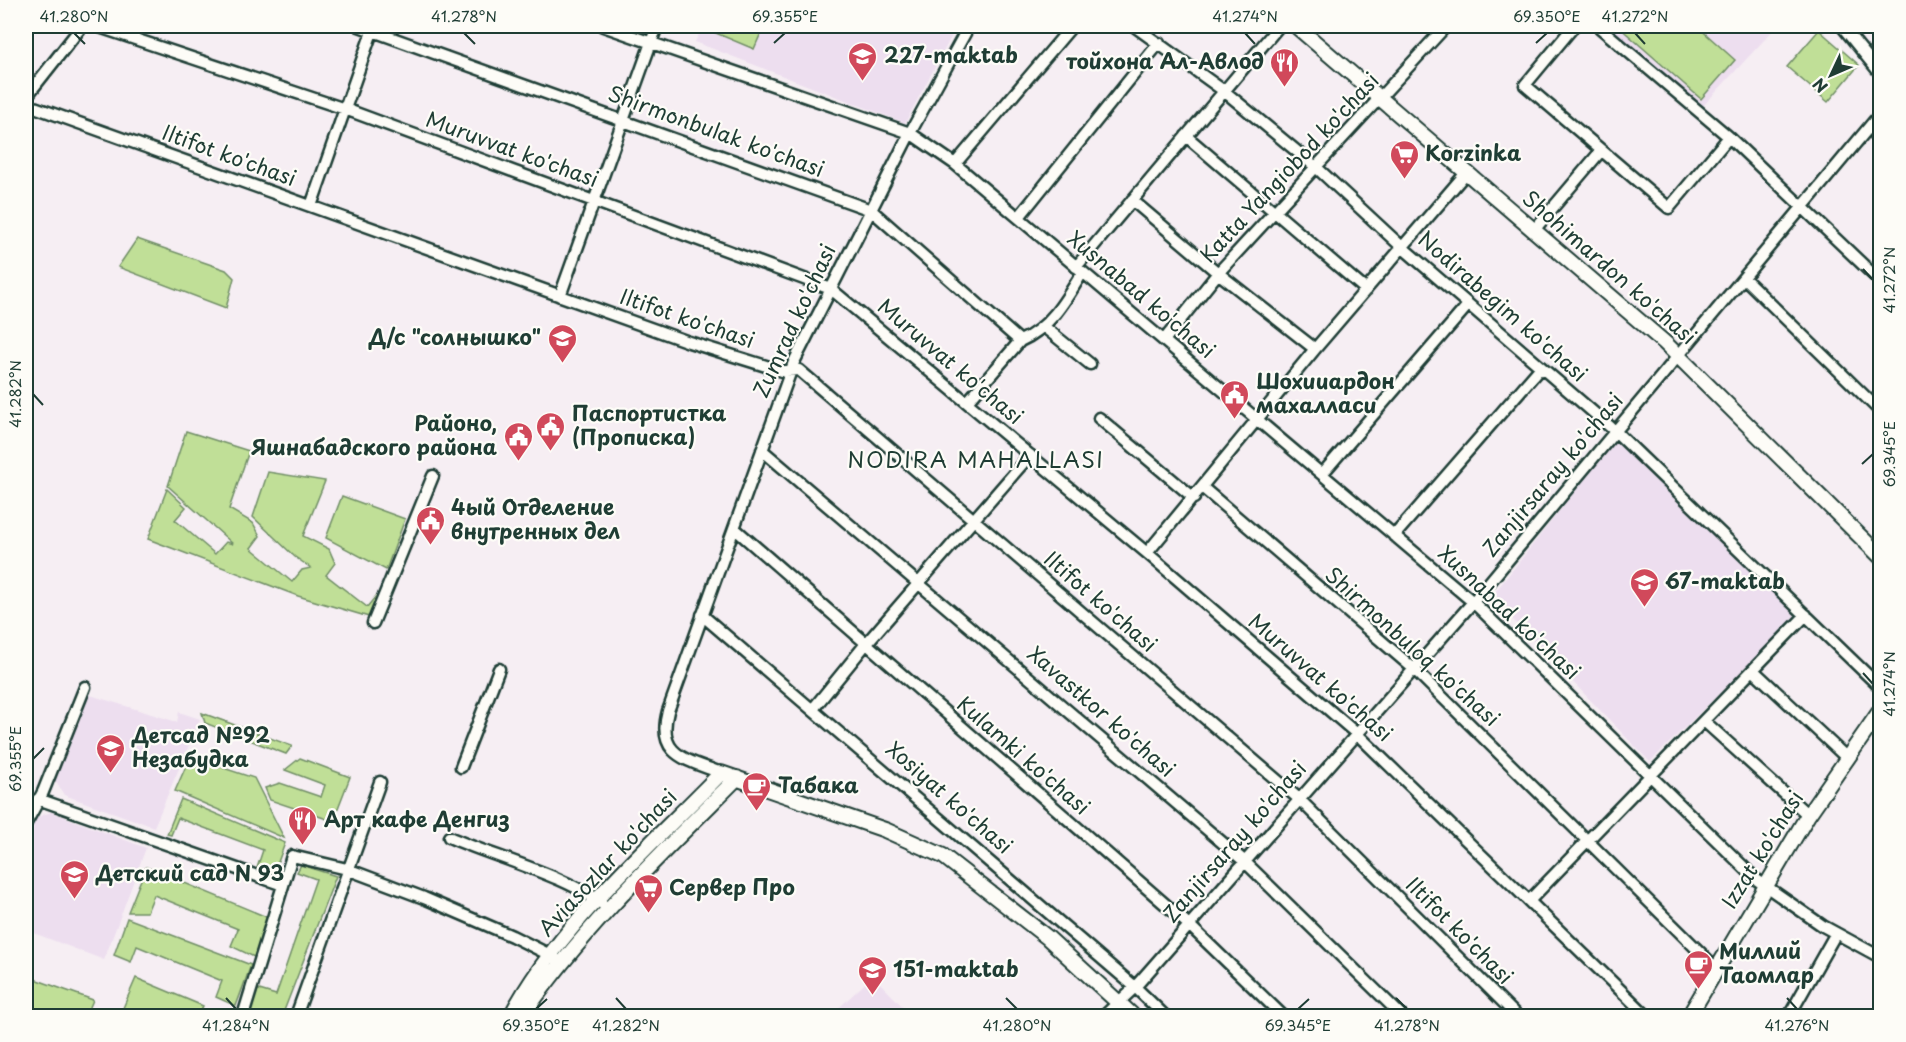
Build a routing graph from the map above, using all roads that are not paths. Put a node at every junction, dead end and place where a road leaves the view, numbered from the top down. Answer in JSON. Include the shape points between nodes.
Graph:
{"nodes":[{"id":1,"x":82,"y":26,"type":"edge"},
{"id":2,"x":96,"y":26,"type":"edge"},
{"id":3,"x":360,"y":26,"type":"edge"},
{"id":4,"x":603,"y":26,"type":"edge"},
{"id":5,"x":657,"y":26,"type":"edge"},
{"id":6,"x":969,"y":26,"type":"edge"},
{"id":7,"x":1072,"y":26,"type":"edge"},
{"id":8,"x":1134,"y":26,"type":"edge"},
{"id":9,"x":1280,"y":26,"type":"edge"},
{"id":10,"x":1296,"y":26,"type":"edge"},
{"id":11,"x":1446,"y":26,"type":"edge"},
{"id":12,"x":1574,"y":26,"type":"edge"},
{"id":13,"x":1598,"y":26,"type":"edge"},
{"id":14,"x":1842,"y":26,"type":"edge"},
{"id":15,"x":373,"y":28,"type":"edge"},
{"id":16,"x":650,"y":42,"type":"junction"},
{"id":17,"x":1159,"y":43,"type":"junction"},
{"id":18,"x":1881,"y":74,"type":"edge"},
{"id":19,"x":1224,"y":91,"type":"junction"},
{"id":20,"x":26,"y":97,"type":"edge"},
{"id":21,"x":1382,"y":98,"type":"junction"},
{"id":22,"x":26,"y":104,"type":"edge"},
{"id":23,"x":345,"y":109,"type":"junction"},
{"id":24,"x":1881,"y":114,"type":"edge"},
{"id":25,"x":622,"y":118,"type":"junction"},
{"id":26,"x":910,"y":133,"type":"junction"},
{"id":27,"x":1186,"y":136,"type":"junction"},
{"id":28,"x":1729,"y":137,"type":"junction"},
{"id":29,"x":1600,"y":152,"type":"junction"},
{"id":30,"x":955,"y":164,"type":"junction"},
{"id":31,"x":1317,"y":168,"type":"junction"},
{"id":32,"x":1466,"y":173,"type":"junction"},
{"id":33,"x":1132,"y":200,"type":"junction"},
{"id":34,"x":594,"y":201,"type":"junction"},
{"id":35,"x":311,"y":206,"type":"junction"},
{"id":36,"x":1803,"y":207,"type":"junction"},
{"id":37,"x":871,"y":210,"type":"junction"},
{"id":38,"x":1274,"y":214,"type":"junction"},
{"id":39,"x":1019,"y":217,"type":"junction"},
{"id":40,"x":1534,"y":230,"type":"junction"},
{"id":41,"x":1402,"y":247,"type":"junction"},
{"id":42,"x":1079,"y":270,"type":"junction"},
{"id":43,"x":1218,"y":273,"type":"junction"},
{"id":44,"x":1879,"y":276,"type":"edge"},
{"id":45,"x":1744,"y":278,"type":"junction"},
{"id":46,"x":831,"y":289,"type":"junction"},
{"id":47,"x":1366,"y":290,"type":"junction"},
{"id":48,"x":560,"y":296,"type":"junction"},
{"id":49,"x":1468,"y":305,"type":"junction"},
{"id":50,"x":1043,"y":326,"type":"junction"},
{"id":51,"x":1165,"y":339,"type":"junction"},
{"id":52,"x":1020,"y":341,"type":"junction"},
{"id":53,"x":1315,"y":349,"type":"junction"},
{"id":54,"x":1678,"y":355,"type":"junction"},
{"id":55,"x":1090,"y":364,"type":"dead end"},
{"id":56,"x":1540,"y":367,"type":"junction"},
{"id":57,"x":791,"y":370,"type":"junction"},
{"id":58,"x":968,"y":401,"type":"junction"},
{"id":59,"x":1881,"y":411,"type":"edge"},
{"id":60,"x":1099,"y":418,"type":"dead end"},
{"id":61,"x":1259,"y":419,"type":"junction"},
{"id":62,"x":1615,"y":430,"type":"junction"},
{"id":63,"x":762,"y":450,"type":"junction"},
{"id":64,"x":1030,"y":455,"type":"junction"},
{"id":65,"x":1322,"y":474,"type":"junction"},
{"id":66,"x":434,"y":476,"type":"dead end"},
{"id":67,"x":1203,"y":488,"type":"junction"},
{"id":68,"x":1194,"y":498,"type":"junction"},
{"id":69,"x":974,"y":519,"type":"junction"},
{"id":70,"x":734,"y":528,"type":"junction"},
{"id":71,"x":1394,"y":536,"type":"junction"},
{"id":72,"x":1148,"y":553,"type":"junction"},
{"id":73,"x":1881,"y":556,"type":"edge"},
{"id":74,"x":920,"y":582,"type":"junction"},
{"id":75,"x":1473,"y":602,"type":"junction"},
{"id":76,"x":702,"y":615,"type":"junction"},
{"id":77,"x":1806,"y":615,"type":"junction"},
{"id":78,"x":373,"y":623,"type":"dead end"},
{"id":79,"x":865,"y":645,"type":"junction"},
{"id":80,"x":499,"y":669,"type":"dead end"},
{"id":81,"x":1414,"y":669,"type":"junction"},
{"id":82,"x":1754,"y":670,"type":"junction"},
{"id":83,"x":85,"y":687,"type":"dead end"},
{"id":84,"x":1881,"y":687,"type":"edge"},
{"id":85,"x":813,"y":709,"type":"junction"},
{"id":86,"x":1881,"y":711,"type":"edge"},
{"id":87,"x":1704,"y":721,"type":"junction"},
{"id":88,"x":1357,"y":734,"type":"junction"},
{"id":89,"x":1848,"y":759,"type":"junction"},
{"id":90,"x":461,"y":767,"type":"dead end"},
{"id":91,"x":721,"y":773,"type":"junction"},
{"id":92,"x":1652,"y":776,"type":"junction"},
{"id":93,"x":736,"y":778,"type":"junction"},
{"id":94,"x":380,"y":782,"type":"dead end"},
{"id":95,"x":1299,"y":799,"type":"junction"},
{"id":96,"x":38,"y":800,"type":"junction"},
{"id":97,"x":1808,"y":814,"type":"junction"},
{"id":98,"x":26,"y":823,"type":"edge"},
{"id":99,"x":449,"y":837,"type":"dead end"},
{"id":100,"x":1589,"y":840,"type":"junction"},
{"id":101,"x":1244,"y":861,"type":"junction"},
{"id":102,"x":347,"y":869,"type":"junction"},
{"id":103,"x":283,"y":885,"type":"junction"},
{"id":104,"x":1764,"y":887,"type":"junction"},
{"id":105,"x":1529,"y":901,"type":"junction"},
{"id":106,"x":602,"y":904,"type":"junction"},
{"id":107,"x":1189,"y":925,"type":"junction"},
{"id":108,"x":1836,"y":933,"type":"junction"},
{"id":109,"x":1881,"y":957,"type":"edge"},
{"id":110,"x":556,"y":960,"type":"junction"},
{"id":111,"x":1716,"y":968,"type":"junction"},
{"id":112,"x":1135,"y":987,"type":"junction"},
{"id":113,"x":1119,"y":1003,"type":"junction"},
{"id":114,"x":245,"y":1017,"type":"edge"},
{"id":115,"x":296,"y":1017,"type":"edge"},
{"id":116,"x":511,"y":1017,"type":"edge"},
{"id":117,"x":522,"y":1017,"type":"edge"},
{"id":118,"x":1104,"y":1017,"type":"edge"},
{"id":119,"x":1133,"y":1017,"type":"edge"},
{"id":120,"x":1165,"y":1017,"type":"edge"},
{"id":121,"x":1283,"y":1017,"type":"edge"},
{"id":122,"x":1402,"y":1017,"type":"edge"},
{"id":123,"x":1517,"y":1017,"type":"edge"},
{"id":124,"x":1647,"y":1017,"type":"edge"},
{"id":125,"x":1689,"y":1017,"type":"edge"},
{"id":126,"x":1789,"y":1017,"type":"edge"}],
"edges":[{"from":1,"to":20,"type":"street"},
{"from":2,"to":23,"type":"street","name":"Muruvvat ko'chasi"},
{"from":3,"to":15,"type":"street","name":"Shirmonbulak ko'chasi"},
{"from":4,"to":16,"type":"street","name":"Xusnabad ko'chasi"},
{"from":5,"to":16,"type":"street"},
{"from":6,"to":26,"type":"street","name":"Zumrad ko'chasi"},
{"from":7,"to":30,"type":"street"},
{"from":8,"to":17,"type":"street","name":"Nodirabegim ko'chasi"},
{"from":9,"to":19,"type":"street"},
{"from":10,"to":21,"type":"main road","name":"Shohimardon ko'chasi"},
{"from":11,"to":21,"type":"street","name":"Katta Yangiobod ko'chasi"},
{"from":12,"to":29,"type":"street","via":[[1525,85]]},
{"from":13,"to":28,"type":"street"},
{"from":14,"to":18,"type":"street"},
{"from":15,"to":23,"type":"street"},
{"from":15,"to":25,"type":"street","name":"Shirmonbulak ko'chasi"},
{"from":16,"to":25,"type":"street"},
{"from":16,"to":26,"type":"street","name":"Xusnabad ko'chasi"},
{"from":17,"to":19,"type":"street","name":"Nodirabegim ko'chasi"},
{"from":17,"to":39,"type":"street"},
{"from":19,"to":27,"type":"street"},
{"from":19,"to":31,"type":"street","name":"Nodirabegim ko'chasi"},
{"from":21,"to":31,"type":"street","name":"Katta Yangiobod ko'chasi"},
{"from":21,"to":32,"type":"main road","name":"Shohimardon ko'chasi"},
{"from":22,"to":35,"type":"street","name":"Iltifot ko'chasi"},
{"from":23,"to":34,"type":"street","name":"Muruvvat ko'chasi"},
{"from":23,"to":35,"type":"street"},
{"from":24,"to":36,"type":"street","name":"Zanjirsaray ko'chasi"},
{"from":25,"to":34,"type":"street"},
{"from":25,"to":37,"type":"street","name":"Shirmonbulak ko'chasi"},
{"from":26,"to":30,"type":"street","name":"Xusnabad ko'chasi"},
{"from":26,"to":37,"type":"street","name":"Zumrad ko'chasi"},
{"from":27,"to":33,"type":"street"},
{"from":27,"to":38,"type":"street"},
{"from":28,"to":29,"type":"street","via":[[1669,208]]},
{"from":28,"to":36,"type":"street"},
{"from":29,"to":40,"type":"street"},
{"from":30,"to":39,"type":"street","name":"Xusnabad ko'chasi"},
{"from":31,"to":38,"type":"street","name":"Katta Yangiobod ko'chasi"},
{"from":31,"to":41,"type":"street","name":"Nodirabegim ko'chasi"},
{"from":32,"to":40,"type":"main road","name":"Shohimardon ko'chasi"},
{"from":32,"to":41,"type":"street"},
{"from":33,"to":42,"type":"street"},
{"from":33,"to":43,"type":"street"},
{"from":34,"to":46,"type":"street","name":"Muruvvat ko'chasi"},
{"from":34,"to":48,"type":"street"},
{"from":35,"to":48,"type":"street","name":"Iltifot ko'chasi"},
{"from":36,"to":44,"type":"street"},
{"from":36,"to":45,"type":"street","name":"Zanjirsaray ko'chasi"},
{"from":37,"to":46,"type":"street","name":"Zumrad ko'chasi"},
{"from":37,"to":52,"type":"street","name":"Shirmonbulak ko'chasi"},
{"from":38,"to":43,"type":"street","name":"Katta Yangiobod ko'chasi"},
{"from":38,"to":47,"type":"street"},
{"from":39,"to":42,"type":"street","name":"Xusnabad ko'chasi"},
{"from":40,"to":54,"type":"main road","name":"Shohimardon ko'chasi"},
{"from":41,"to":47,"type":"street"},
{"from":41,"to":49,"type":"street","name":"Nodirabegim ko'chasi"},
{"from":42,"to":50,"type":"street","via":[[1062,306]]},
{"from":42,"to":51,"type":"street","name":"Xusnabad ko'chasi"},
{"from":43,"to":51,"type":"street","name":"Katta Yangiobod ko'chasi"},
{"from":43,"to":53,"type":"street"},
{"from":45,"to":54,"type":"street","name":"Zanjirsaray ko'chasi"},
{"from":45,"to":59,"type":"street"},
{"from":46,"to":57,"type":"street","name":"Zumrad ko'chasi"},
{"from":46,"to":58,"type":"street","name":"Muruvvat ko'chasi"},
{"from":47,"to":53,"type":"street"},
{"from":48,"to":57,"type":"street","name":"Iltifot ko'chasi","via":[[689,342],[782,371]]},
{"from":49,"to":56,"type":"street","name":"Nodirabegim ko'chasi"},
{"from":49,"to":65,"type":"street"},
{"from":50,"to":52,"type":"street"},
{"from":50,"to":55,"type":"street"},
{"from":51,"to":61,"type":"street","name":"Xusnabad ko'chasi"},
{"from":52,"to":58,"type":"street"},
{"from":53,"to":61,"type":"street"},
{"from":54,"to":62,"type":"street","name":"Zanjirsaray ko'chasi"},
{"from":54,"to":73,"type":"main road","name":"Shohimardon ko'chasi"},
{"from":56,"to":62,"type":"street","name":"Nodirabegim ko'chasi"},
{"from":56,"to":71,"type":"street"},
{"from":57,"to":63,"type":"street","name":"Zumrad ko'chasi"},
{"from":57,"to":69,"type":"street","name":"Iltifot ko'chasi","via":[[799,370]]},
{"from":58,"to":64,"type":"street","name":"Muruvvat ko'chasi"},
{"from":60,"to":68,"type":"street"},
{"from":61,"to":65,"type":"street","name":"Xusnabad ko'chasi"},
{"from":61,"to":67,"type":"street"},
{"from":62,"to":75,"type":"street","name":"Zanjirsaray ko'chasi"},
{"from":62,"to":77,"type":"street","name":"Nodirabegim ko'chasi"},
{"from":63,"to":70,"type":"street","name":"Zumrad ko'chasi"},
{"from":63,"to":74,"type":"street","name":"Xavastkor ko'chasi"},
{"from":64,"to":69,"type":"street"},
{"from":64,"to":72,"type":"street","name":"Muruvvat ko'chasi"},
{"from":65,"to":71,"type":"street","name":"Xusnabad ko'chasi"},
{"from":66,"to":78,"type":"street"},
{"from":67,"to":68,"type":"street"},
{"from":67,"to":81,"type":"street","name":"Shirmonbuloq ko'chasi"},
{"from":68,"to":72,"type":"street"},
{"from":69,"to":74,"type":"street"},
{"from":69,"to":95,"type":"street","name":"Iltifot ko'chasi"},
{"from":70,"to":76,"type":"street","name":"Zumrad ko'chasi"},
{"from":70,"to":79,"type":"street","name":"Kulamki ko'chasi"},
{"from":71,"to":75,"type":"street","name":"Xusnabad ko'chasi"},
{"from":72,"to":88,"type":"street","name":"Muruvvat ko'chasi"},
{"from":74,"to":79,"type":"street"},
{"from":74,"to":101,"type":"street","name":"Xavastkor ko'chasi"},
{"from":75,"to":81,"type":"street","name":"Zanjirsaray ko'chasi"},
{"from":75,"to":92,"type":"street","name":"Xusnabad ko'chasi"},
{"from":76,"to":85,"type":"street","name":"Xosiyat ko'chasi"},
{"from":76,"to":91,"type":"street","name":"Zumrad ko'chasi","via":[[664,732],[677,754]]},
{"from":77,"to":82,"type":"street"},
{"from":77,"to":84,"type":"street","name":"Nodirabegim ko'chasi"},
{"from":79,"to":85,"type":"street"},
{"from":79,"to":107,"type":"street","name":"Kulamki ko'chasi"},
{"from":80,"to":90,"type":"street"},
{"from":81,"to":88,"type":"street","name":"Zanjirsaray ko'chasi"},
{"from":81,"to":100,"type":"street","name":"Shirmonbuloq ko'chasi"},
{"from":82,"to":87,"type":"street"},
{"from":82,"to":89,"type":"street"},
{"from":83,"to":96,"type":"street"},
{"from":85,"to":112,"type":"street","name":"Xosiyat ko'chasi"},
{"from":86,"to":89,"type":"main road","name":"Izzat ko'chasi"},
{"from":87,"to":92,"type":"street"},
{"from":87,"to":97,"type":"street"},
{"from":88,"to":95,"type":"street","name":"Zanjirsaray ko'chasi"},
{"from":88,"to":105,"type":"street","name":"Muruvvat ko'chasi"},
{"from":89,"to":97,"type":"main road","name":"Izzat ko'chasi"},
{"from":91,"to":93,"type":"main road","name":"Zumrad ko'chasi"},
{"from":91,"to":106,"type":"main road","name":"Aviasozlar ko'chasi"},
{"from":92,"to":100,"type":"street"},
{"from":92,"to":104,"type":"street","name":"Xusnabad ko'chasi"},
{"from":93,"to":106,"type":"main road","name":"Aviasozlar ko'chasi"},
{"from":93,"to":113,"type":"main road","name":"Xosiyat ko'chasi","via":[[885,830],[943,856],[1048,938]]},
{"from":94,"to":102,"type":"street"},
{"from":95,"to":101,"type":"street","name":"Zanjirsaray ko'chasi"},
{"from":95,"to":123,"type":"street","name":"Iltifot ko'chasi"},
{"from":96,"to":98,"type":"street"},
{"from":96,"to":103,"type":"street"},
{"from":97,"to":104,"type":"main road","name":"Izzat ko'chasi"},
{"from":99,"to":106,"type":"street","via":[[536,871]]},
{"from":100,"to":105,"type":"street"},
{"from":100,"to":111,"type":"street","name":"Shirmonbuloq ko'chasi"},
{"from":101,"to":107,"type":"street","name":"Zanjirsaray ko'chasi"},
{"from":101,"to":122,"type":"street","name":"Xavastkor ko'chasi"},
{"from":102,"to":103,"type":"street","via":[[292,856]]},
{"from":102,"to":110,"type":"street","via":[[512,936]]},
{"from":102,"to":115,"type":"street"},
{"from":103,"to":114,"type":"street"},
{"from":104,"to":108,"type":"street","name":"Xusnabad ko'chasi"},
{"from":104,"to":111,"type":"main road","name":"Izzat ko'chasi"},
{"from":105,"to":124,"type":"street","name":"Muruvvat ko'chasi"},
{"from":106,"to":110,"type":"main road","name":"Aviasozlar ko'chasi"},
{"from":107,"to":112,"type":"street","name":"Zanjirsaray ko'chasi"},
{"from":107,"to":121,"type":"street","name":"Kulamki ko'chasi"},
{"from":108,"to":109,"type":"street","name":"Xusnabad ko'chasi"},
{"from":108,"to":126,"type":"street"},
{"from":110,"to":116,"type":"main road","name":"Aviasozlar ko'chasi"},
{"from":110,"to":117,"type":"main road","name":"Aviasozlar ko'chasi"},
{"from":111,"to":125,"type":"main road","name":"Izzat ko'chasi"},
{"from":112,"to":113,"type":"street","name":"Zanjirsaray ko'chasi"},
{"from":112,"to":120,"type":"street","name":"Xosiyat ko'chasi"},
{"from":113,"to":118,"type":"street","name":"Zanjirsaray ko'chasi"},
{"from":113,"to":119,"type":"main road","name":"Xosiyat ko'chasi"}]}
